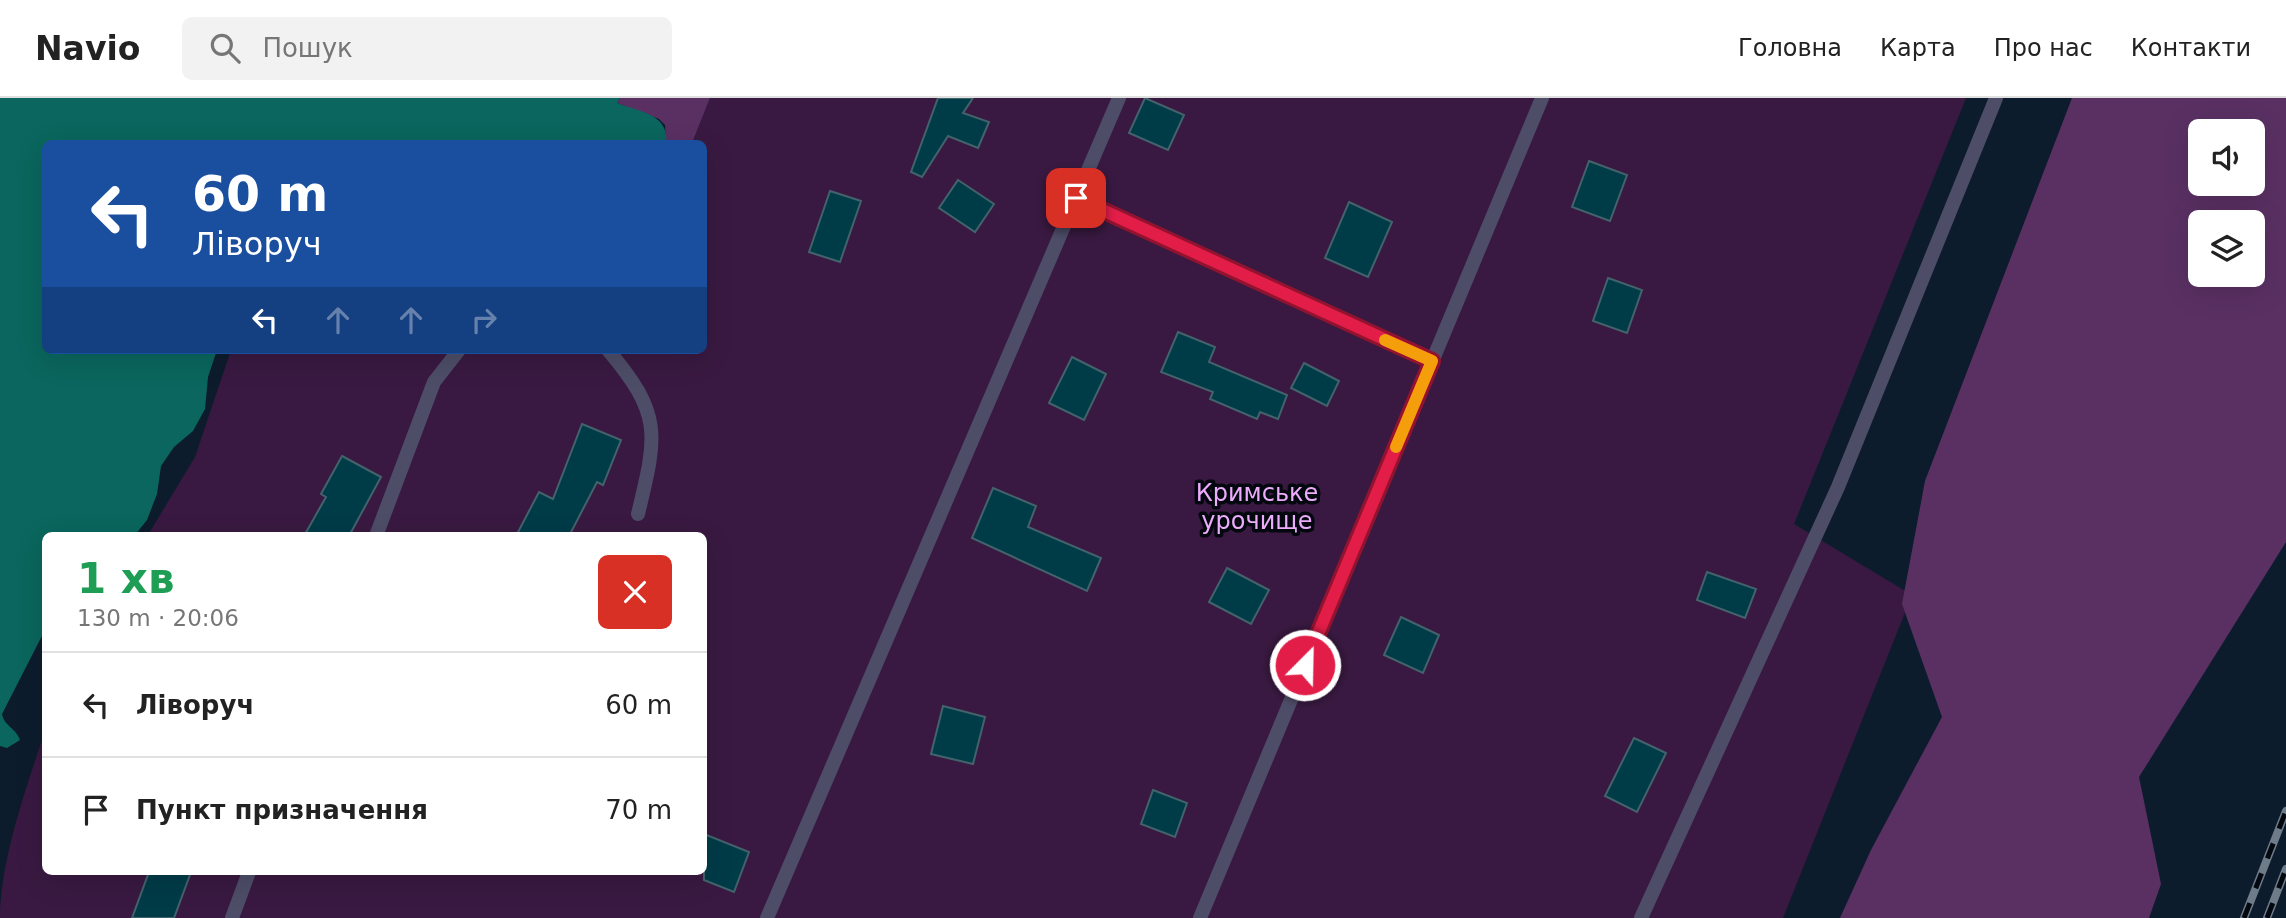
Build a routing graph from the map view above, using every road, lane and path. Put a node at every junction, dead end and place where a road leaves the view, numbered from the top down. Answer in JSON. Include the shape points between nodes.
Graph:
{"nodes":[{"id":1,"x":1119,"y":98,"type":"edge"},
{"id":2,"x":1542,"y":98,"type":"edge"},
{"id":3,"x":1996,"y":98,"type":"edge"},
{"id":4,"x":1076,"y":198,"type":"junction"},
{"id":5,"x":456,"y":354,"type":"edge"},
{"id":6,"x":611,"y":354,"type":"edge"},
{"id":7,"x":1432,"y":361,"type":"junction"},
{"id":8,"x":638,"y":514,"type":"dead end"},
{"id":9,"x":378,"y":532,"type":"edge"},
{"id":10,"x":248,"y":875,"type":"edge"},
{"id":11,"x":232,"y":918,"type":"edge"},
{"id":12,"x":767,"y":918,"type":"edge"},
{"id":13,"x":1200,"y":918,"type":"edge"},
{"id":14,"x":1641,"y":918,"type":"edge"}],
"edges":[{"from":1,"to":4,"type":"lane"},
{"from":2,"to":7,"type":"lane"},
{"from":3,"to":14,"type":"lane","via":[[1838,487]]},
{"from":4,"to":7,"type":"lane"},
{"from":4,"to":12,"type":"lane"},
{"from":5,"to":9,"type":"lane","via":[[434,382]]},
{"from":6,"to":8,"type":"lane","via":[[650,411],[653,452]]},
{"from":7,"to":13,"type":"lane"},
{"from":10,"to":11,"type":"lane"}]}
